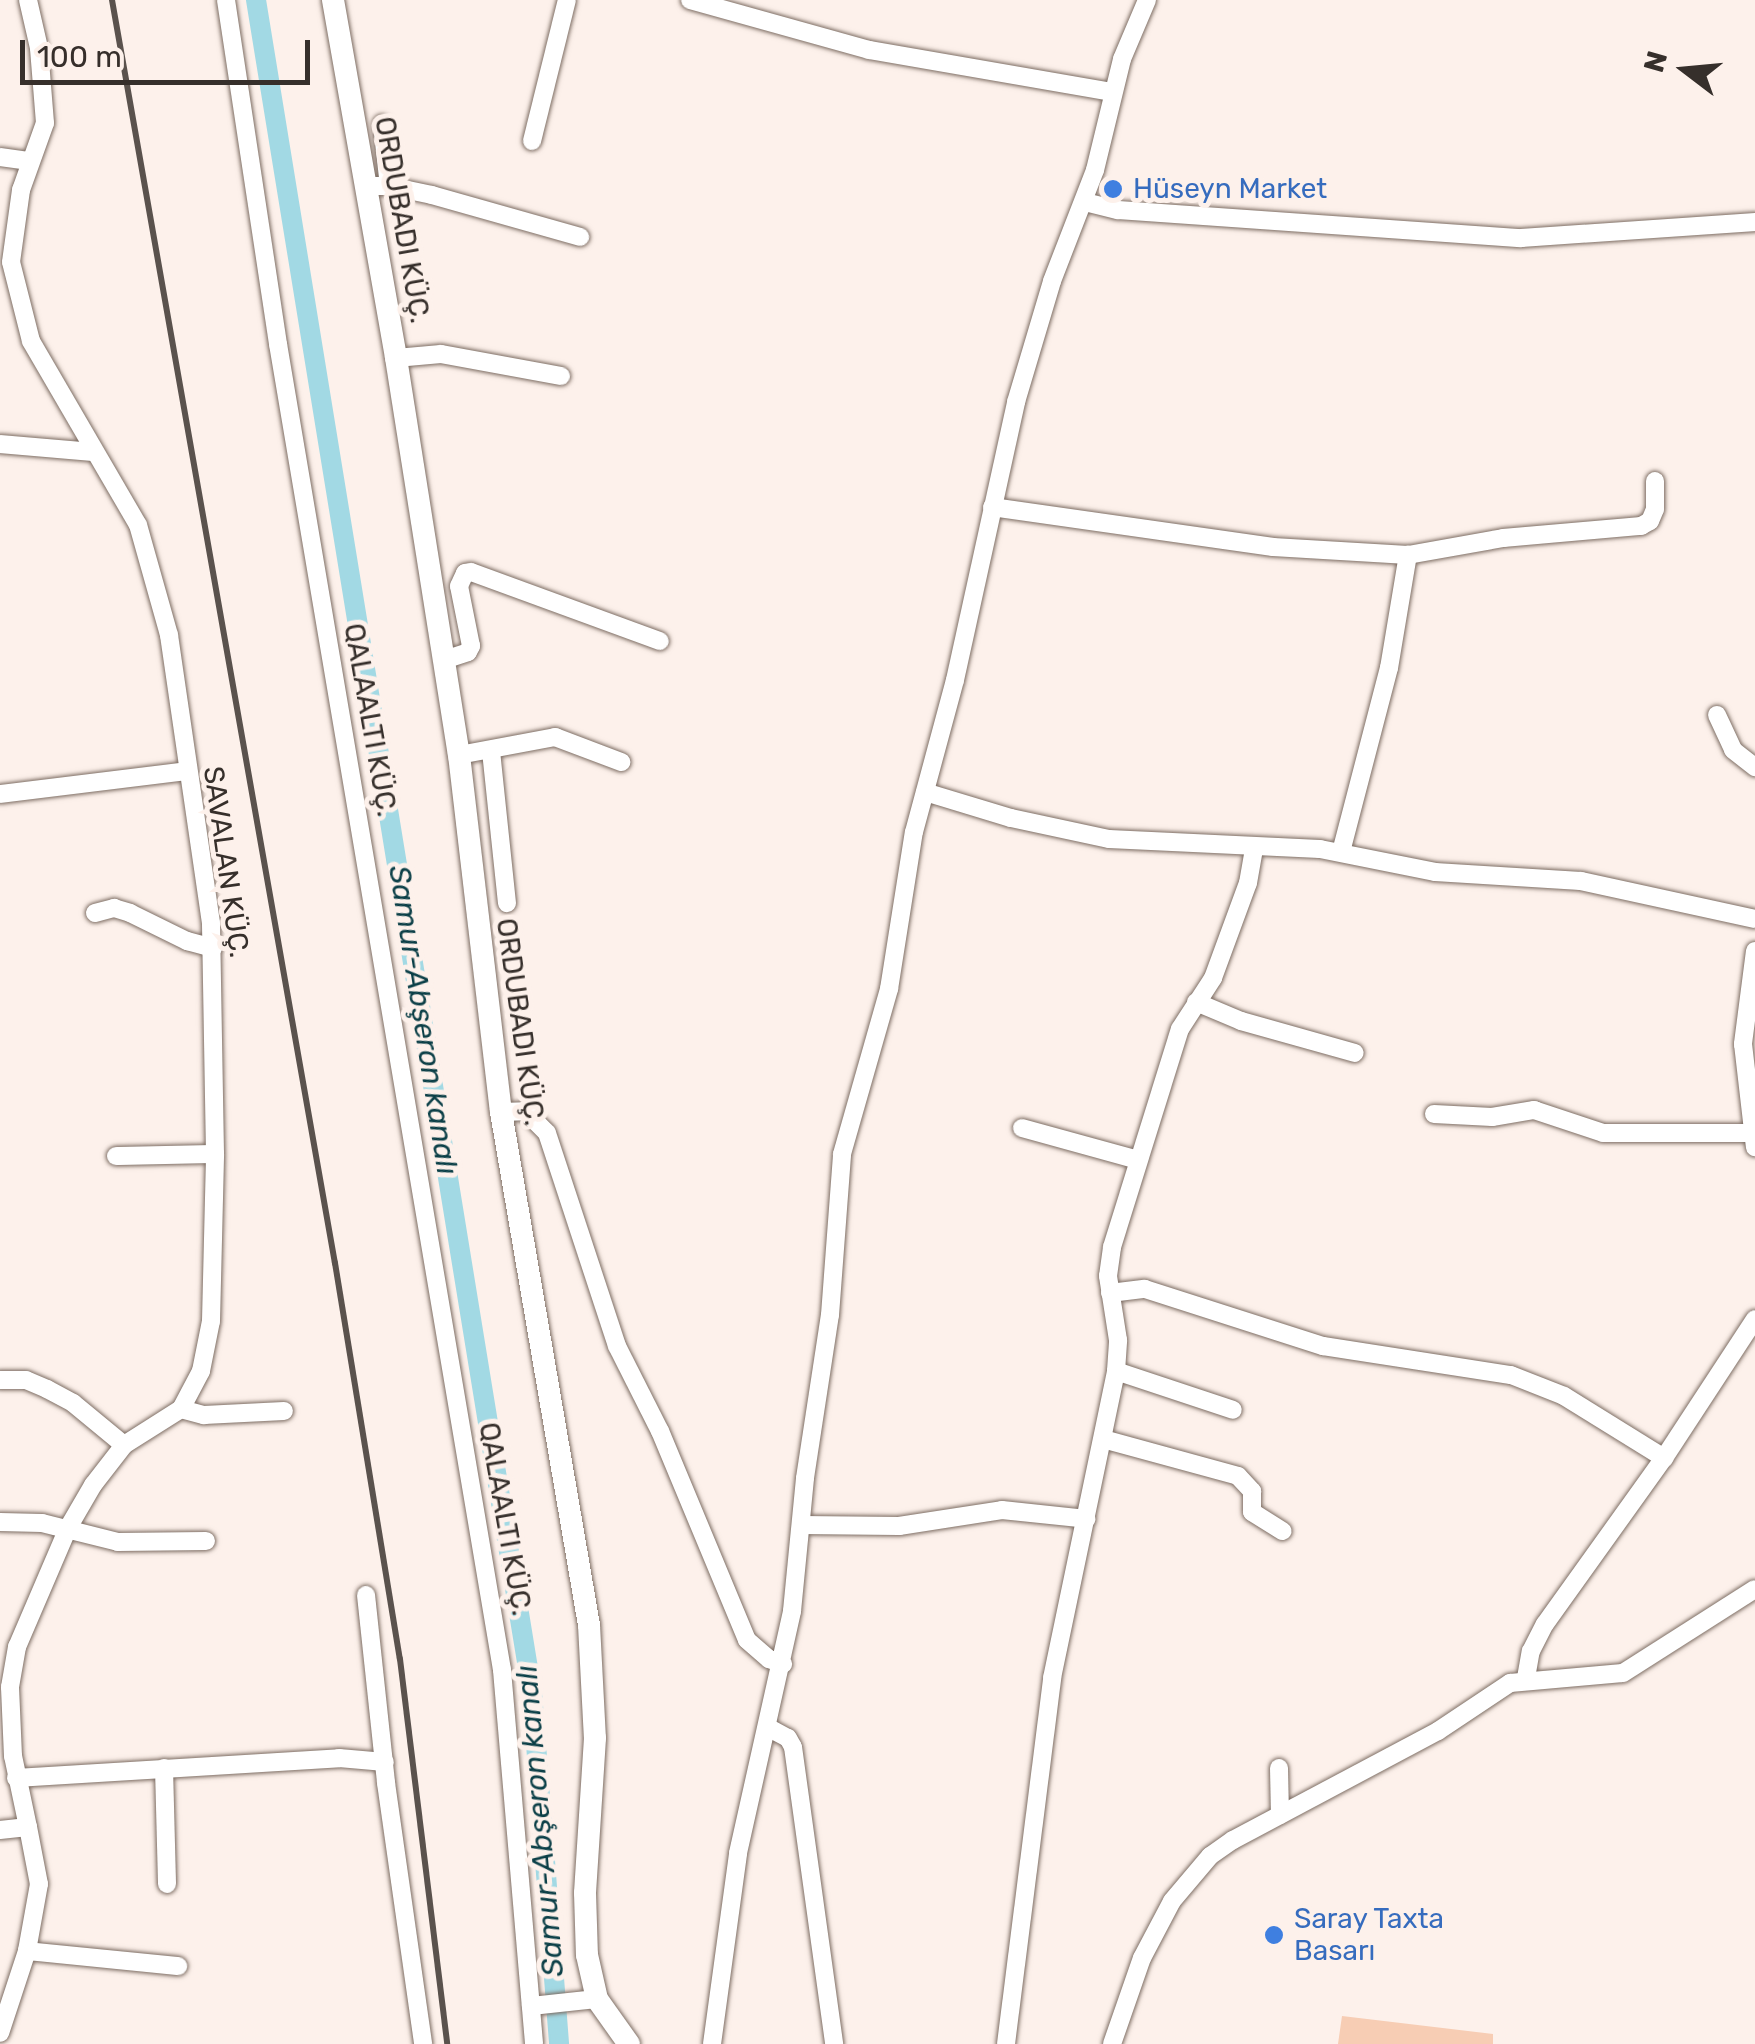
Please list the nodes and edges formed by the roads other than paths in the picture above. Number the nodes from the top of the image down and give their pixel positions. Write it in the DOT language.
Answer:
graph roads {
  1 [pos="28,0"];
  2 [pos="226,0"];
  3 [pos="332,0"];
  4 [pos="567,0"];
  5 [pos="690,0"];
  6 [pos="1147,0"];
  7 [pos="1112,92"];
  8 [pos="382,124"];
  9 [pos="532,141"];
  10 [pos="0,157"];
  11 [pos="30,161"];
  12 [pos="377,186"];
  13 [pos="1084,202"];
  14 [pos="1755,222"];
  15 [pos="580,237"];
  16 [pos="6,239"];
  17 [pos="396,358"];
  18 [pos="561,376"];
  19 [pos="0,444"];
  20 [pos="93,452"];
  21 [pos="1655,481"];
  22 [pos="992,507"];
  23 [pos="1408,555"];
  24 [pos="660,641"];
  25 [pos="444,660"];
  26 [pos="1716,715"];
  27 [pos="490,751"];
  28 [pos="458,755"];
  29 [pos="621,762"];
  30 [pos="1755,767"];
  31 [pos="186,772"];
  32 [pos="925,792"];
  33 [pos="0,794"];
  34 [pos="1254,849"];
  35 [pos="1341,852"];
  36 [pos="507,903"];
  37 [pos="94,913"];
  38 [pos="1755,919"];
  39 [pos="213,948"];
  40 [pos="1755,951"];
  41 [pos="1196,1002"];
  42 [pos="1355,1053"];
  43 [pos="501,1112"];
  44 [pos="1434,1114"];
  45 [pos="1022,1128"];
  46 [pos="1753,1140"];
  47 [pos="215,1154"];
  48 [pos="116,1156"];
  49 [pos="1138,1160"];
  50 [pos="1110,1293"];
  51 [pos="1755,1320"];
  52 [pos="1116,1371"];
  53 [pos="0,1380"];
  54 [pos="181,1408"];
  55 [pos="1233,1410"];
  56 [pos="284,1411"];
  57 [pos="1103,1439"];
  58 [pos="124,1445"];
  59 [pos="1664,1458"];
  60 [pos="1087,1519"];
  61 [pos="0,1522"];
  62 [pos="801,1525"];
  63 [pos="68,1528"];
  64 [pos="1282,1531"];
  65 [pos="206,1541"];
  66 [pos="1755,1590"];
  67 [pos="366,1595"];
  68 [pos="783,1664"];
  69 [pos="1526,1678"];
  70 [pos="769,1728"];
  71 [pos="385,1762"];
  72 [pos="164,1768"];
  73 [pos="1279,1768"];
  74 [pos="16,1778"];
  75 [pos="1280,1815"];
  76 [pos="28,1828"];
  77 [pos="0,1830"];
  78 [pos="167,1884"];
  79 [pos="27,1952"];
  80 [pos="178,1966"];
  81 [pos="597,1999"];
  82 [pos="531,2006"];
  83 [pos="0,2033"];
  84 [pos="423,2044"];
  85 [pos="534,2044"];
  86 [pos="629,2044"];
  87 [pos="712,2044"];
  88 [pos="834,2044"];
  89 [pos="1006,2044"];
  90 [pos="1112,2044"];
  1 -- 11 [label="street, SAVALAN KÜÇ."];
  2 -- 82 [label="street"];
  3 -- 12 [label="street, ORDUBADI KÜÇ."];
  4 -- 9 [label="street"];
  5 -- 7 [label="street"];
  6 -- 7 [label="street"];
  7 -- 13 [label="street"];
  8 -- 12 [label="street"];
  10 -- 11 [label="street"];
  11 -- 16 [label="street, SAVALAN KÜÇ."];
  12 -- 15 [label="street"];
  12 -- 17 [label="street, ORDUBADI KÜÇ."];
  13 -- 14 [label="street"];
  13 -- 22 [label="street"];
  16 -- 20 [label="street, SAVALAN KÜÇ."];
  17 -- 18 [label="street"];
  17 -- 25 [label="street, ORDUBADI KÜÇ."];
  19 -- 20 [label="street"];
  20 -- 31 [label="street, SAVALAN KÜÇ."];
  21 -- 23 [label="street"];
  22 -- 23 [label="street"];
  22 -- 32 [label="street"];
  23 -- 35 [label="street"];
  24 -- 25 [label="street"];
  25 -- 28 [label="street, ORDUBADI KÜÇ."];
  26 -- 30 [label="street"];
  27 -- 28 [label="street"];
  27 -- 29 [label="street"];
  27 -- 36 [label="street"];
  28 -- 43 [label="street, ORDUBADI KÜÇ."];
  31 -- 33 [label="street"];
  31 -- 39 [label="street, SAVALAN KÜÇ."];
  32 -- 34 [label="street"];
  32 -- 62 [label="street"];
  34 -- 35 [label="street"];
  34 -- 41 [label="street"];
  35 -- 38 [label="street"];
  37 -- 39 [label="street"];
  39 -- 47 [label="street, SAVALAN KÜÇ."];
  40 -- 46 [label="street"];
  41 -- 42 [label="street"];
  41 -- 49 [label="street"];
  43 -- 68 [label="street"];
  43 -- 81 [label="street, ORDUBADI KÜÇ."];
  44 -- 46 [label="street"];
  45 -- 49 [label="street"];
  47 -- 48 [label="street"];
  47 -- 54 [label="street, SAVALAN KÜÇ."];
  49 -- 50 [label="street"];
  50 -- 52 [label="street"];
  50 -- 59 [label="street"];
  51 -- 59 [label="street"];
  52 -- 55 [label="street"];
  52 -- 57 [label="street"];
  53 -- 58 [label="street"];
  54 -- 56 [label="street"];
  54 -- 58 [label="street"];
  57 -- 60 [label="street"];
  57 -- 64 [label="street"];
  58 -- 63 [label="street"];
  59 -- 69 [label="street"];
  60 -- 62 [label="street"];
  60 -- 89 [label="street"];
  61 -- 63 [label="street"];
  62 -- 68 [label="street"];
  63 -- 65 [label="street"];
  63 -- 74 [label="street"];
  66 -- 69 [label="street"];
  67 -- 71 [label="street"];
  68 -- 70 [label="street"];
  69 -- 75 [label="street"];
  70 -- 87 [label="street"];
  70 -- 88 [label="street"];
  71 -- 72 [label="street"];
  71 -- 84 [label="street"];
  72 -- 74 [label="street"];
  72 -- 78 [label="street"];
  73 -- 75 [label="street"];
  74 -- 76 [label="street"];
  75 -- 90 [label="street"];
  76 -- 77 [label="street"];
  76 -- 79 [label="street"];
  79 -- 80 [label="street"];
  79 -- 83 [label="street"];
  81 -- 82 [label="street"];
  81 -- 86 [label="street, ORDUBADI KÜÇ."];
  82 -- 85 [label="street"];
}
